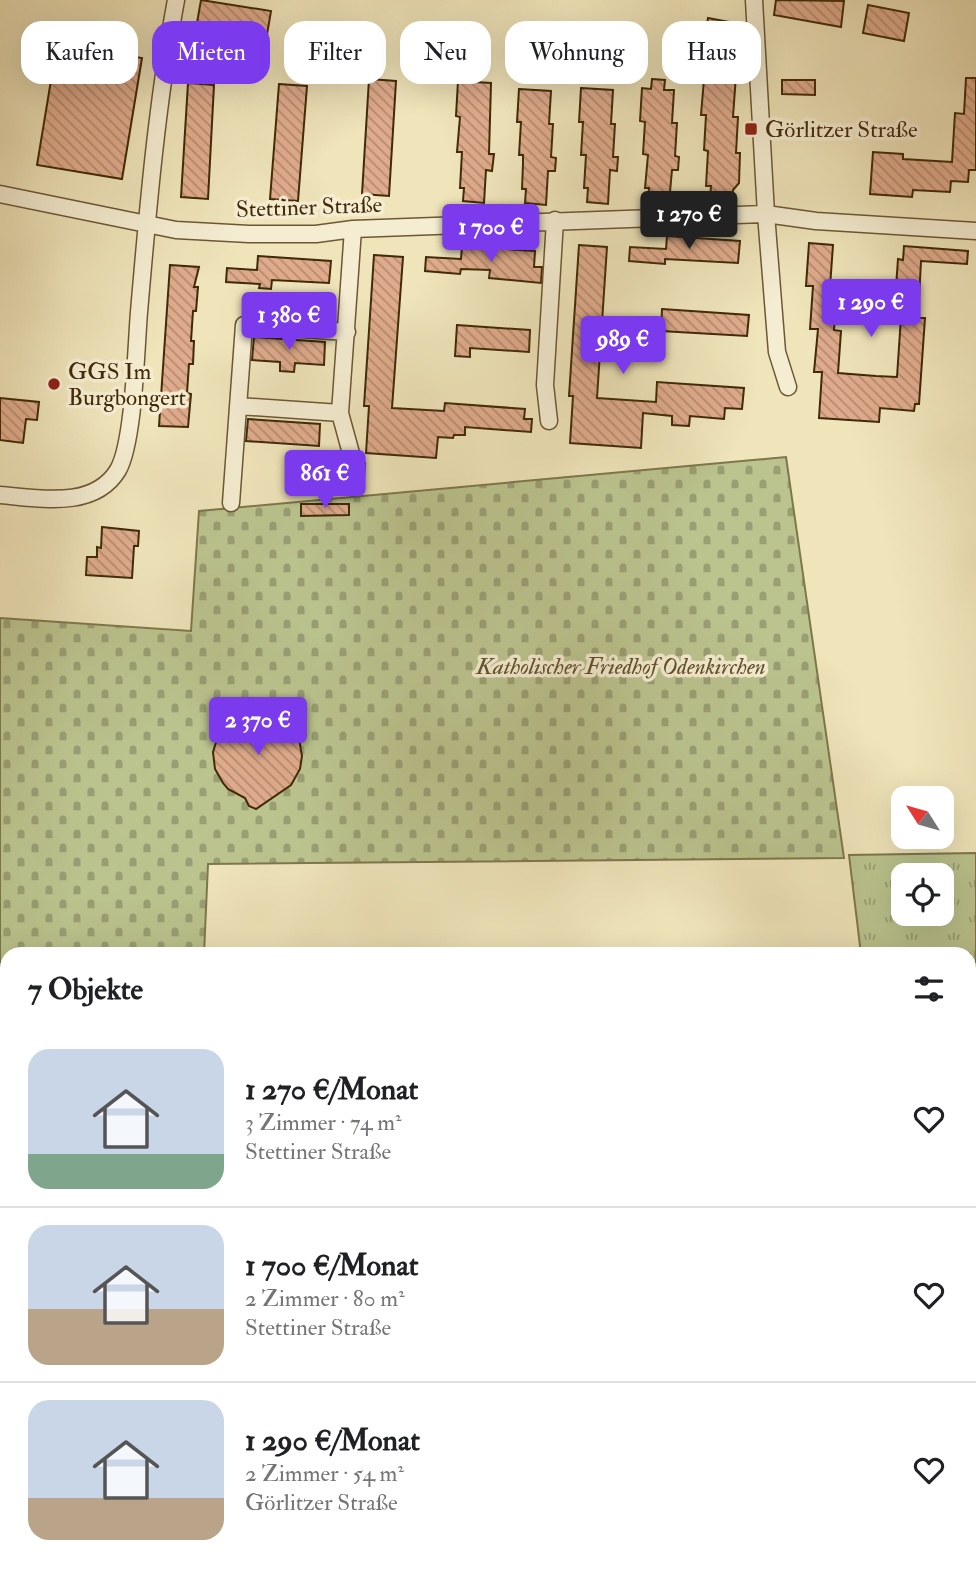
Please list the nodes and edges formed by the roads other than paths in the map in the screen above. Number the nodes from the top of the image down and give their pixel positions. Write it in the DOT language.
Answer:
graph roads {
  1 [pos="176,0"];
  2 [pos="754,0"];
  3 [pos="0,194"];
  4 [pos="766,214"];
  5 [pos="555,220"];
  6 [pos="146,224"];
  7 [pos="354,229"];
  8 [pos="976,231"];
  9 [pos="347,332"];
  10 [pos="788,387"];
  11 [pos="238,406"];
  12 [pos="340,413"];
  13 [pos="549,421"];
  14 [pos="352,457"];
  15 [pos="0,495"];
  16 [pos="231,503"];
  1 -- 6 [label="street"];
  2 -- 4 [label="street"];
  3 -- 6 [label="street, Stettiner Straße"];
  4 -- 5 [label="street, Stettiner Straße"];
  4 -- 8 [label="street, Stettiner Straße"];
  4 -- 10 [label="street"];
  5 -- 7 [label="street, Stettiner Straße"];
  5 -- 13 [label="street"];
  6 -- 7 [label="street, Stettiner Straße"];
  6 -- 15 [label="street"];
  7 -- 9 [label="street"];
  9 -- 11 [label="street"];
  9 -- 12 [label="street"];
  11 -- 12 [label="street"];
  11 -- 16 [label="street"];
  12 -- 14 [label="street"];
}
